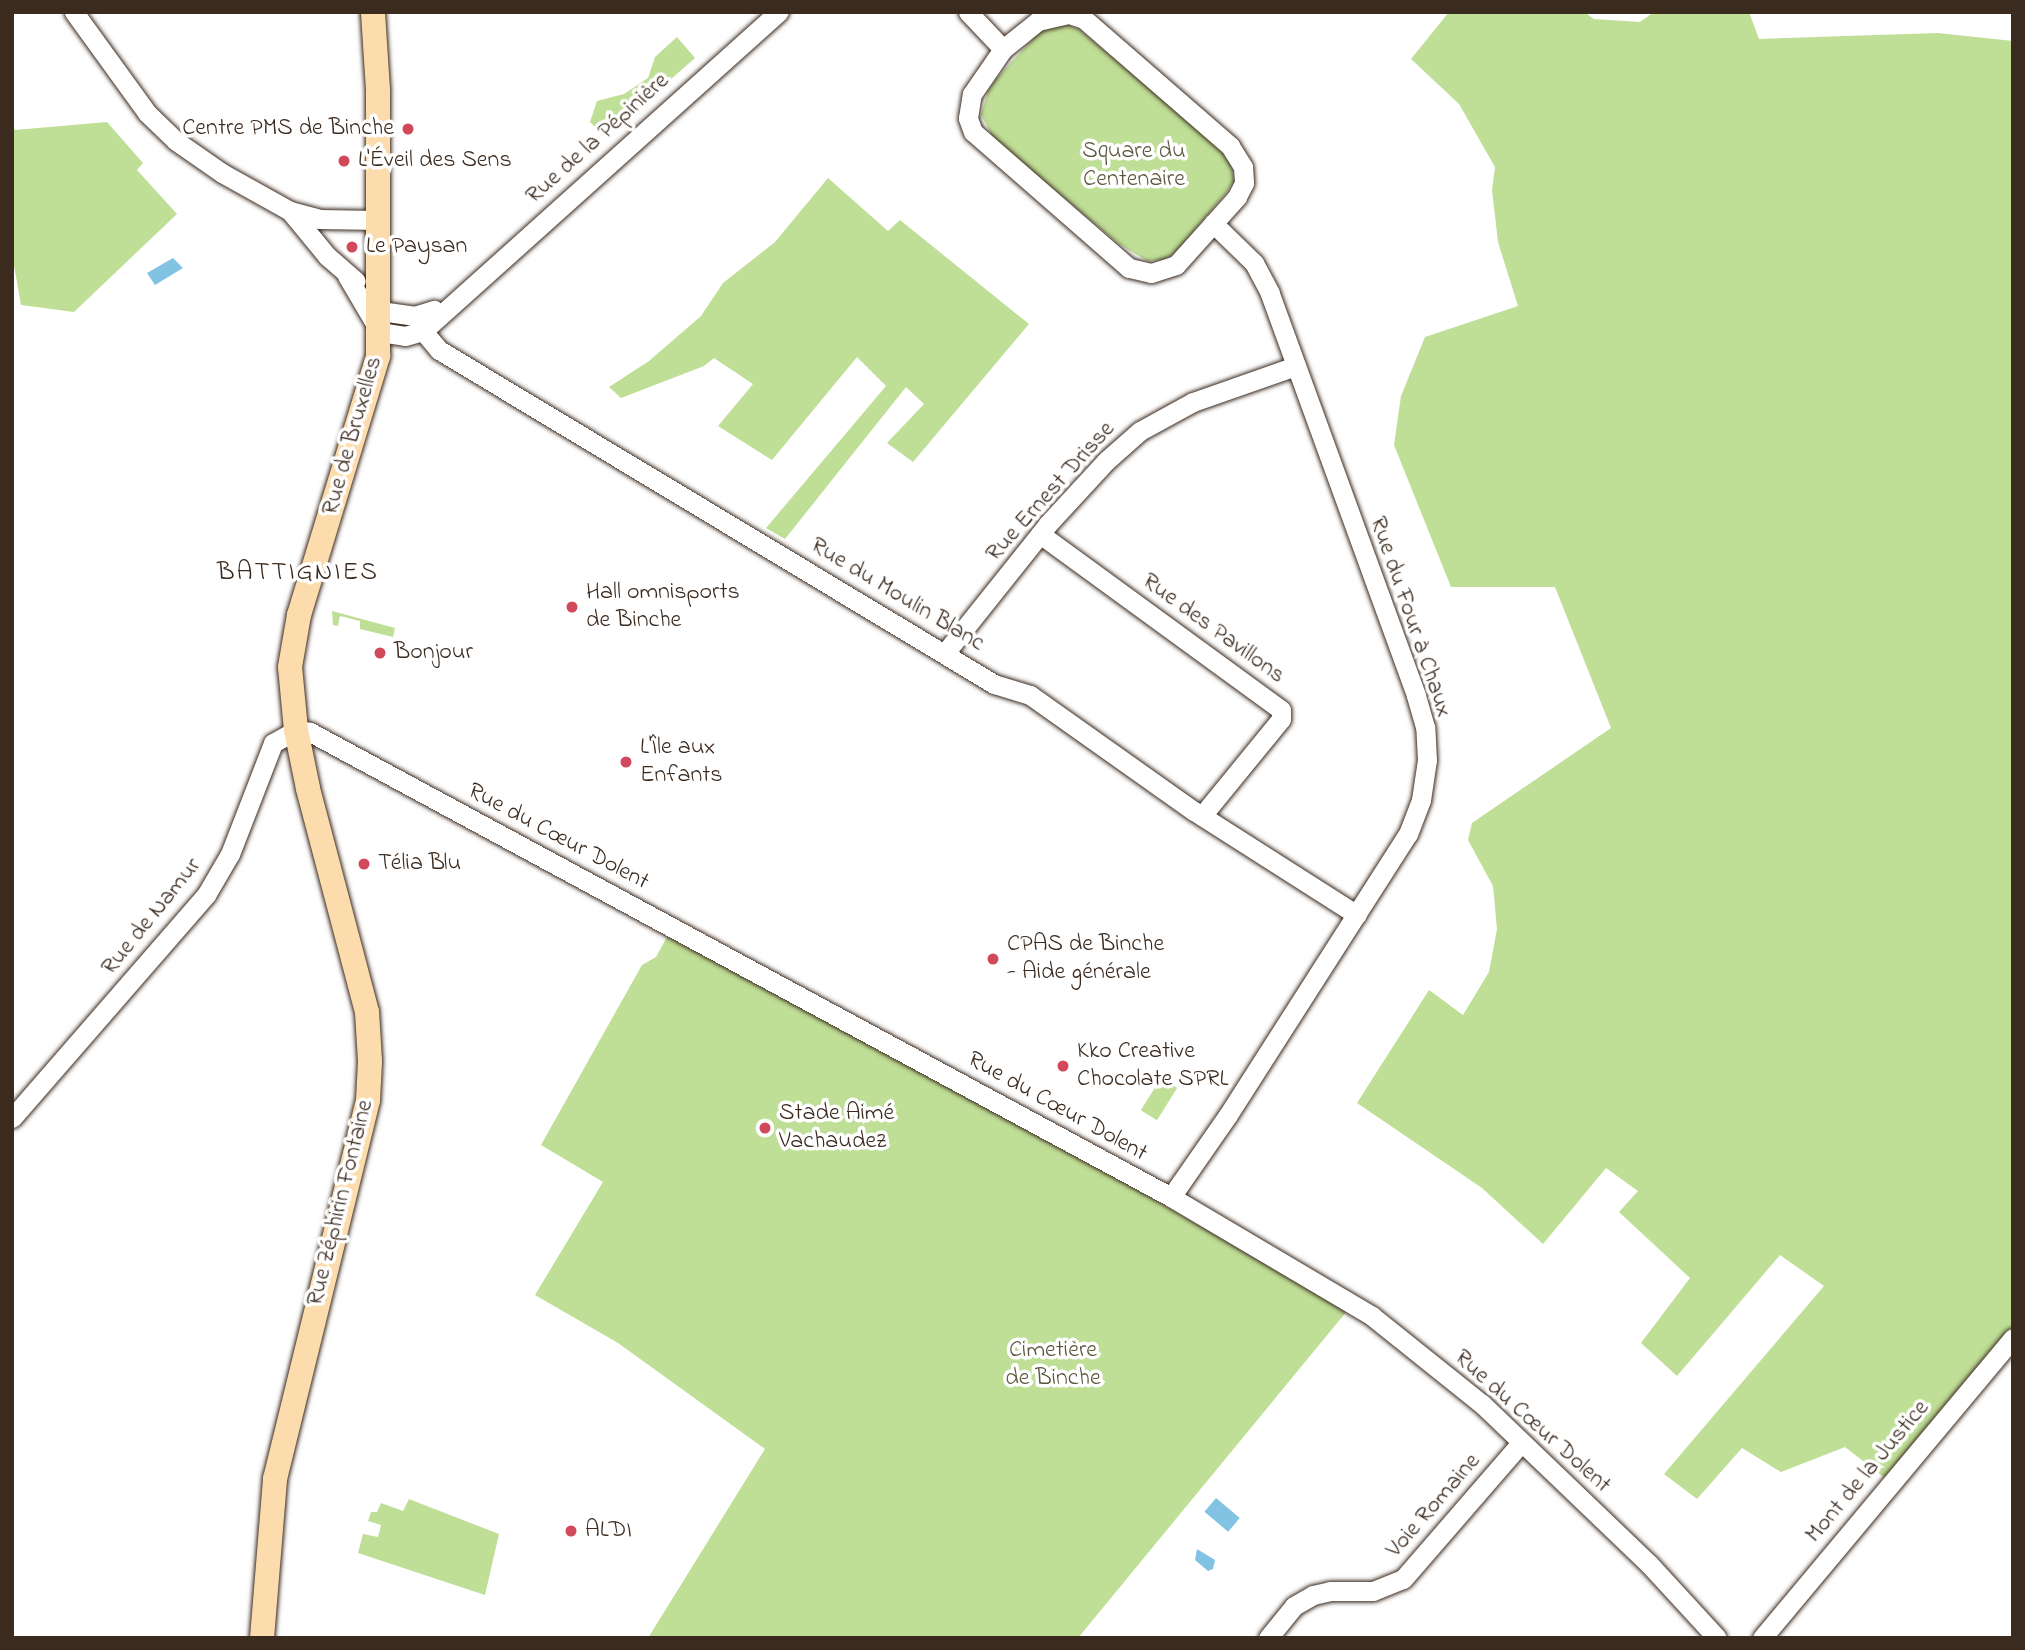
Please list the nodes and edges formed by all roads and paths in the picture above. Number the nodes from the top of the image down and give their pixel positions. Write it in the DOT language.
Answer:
graph roads {
  1 [pos="74,12"];
  2 [pos="373,12"];
  3 [pos="779,12"];
  4 [pos="968,12"];
  5 [pos="1003,50"];
  6 [pos="290,211"];
  7 [pos="379,220"];
  8 [pos="1213,223"];
  9 [pos="347,276"];
  10 [pos="380,312"];
  11 [pos="423,322"];
  12 [pos="1296,366"];
  13 [pos="1040,534"];
  14 [pos="945,653"];
  15 [pos="296,730"];
  16 [pos="1202,816"];
  17 [pos="1357,915"];
  18 [pos="12,1118"];
  19 [pos="1171,1197"];
  20 [pos="2013,1338"];
  21 [pos="1521,1443"];
  22 [pos="262,1638"];
  23 [pos="1268,1638"];
  24 [pos="1717,1638"];
  25 [pos="1762,1638"];
  1 -- 6 [label="street"];
  2 -- 7 [label="main road, Rue de Bruxelles"];
  3 -- 11 [label="street, Rue de la Pépinière"];
  4 -- 5 [label="street"];
  5 -- 8 [label="street"];
  5 -- 8 [label="street"];
  6 -- 7 [label="street"];
  6 -- 9 [label="street"];
  7 -- 10 [label="main road, Rue de Bruxelles"];
  8 -- 12 [label="street, Rue du Four à Chaux"];
  9 -- 10 [label="street"];
  9 -- 10 [label="street"];
  10 -- 11 [label="street"];
  10 -- 15 [label="main road, Rue de Bruxelles"];
  11 -- 14 [label="street, Rue du Moulin Blanc"];
  12 -- 13 [label="street, Rue Ernest Drisse"];
  12 -- 17 [label="street, Rue du Four à Chaux"];
  13 -- 14 [label="street, Rue Ernest Drisse"];
  13 -- 16 [label="street, Rue des Pavillons"];
  14 -- 16 [label="street, Rue du Moulin Blanc"];
  15 -- 18 [label="street, Rue de Namur"];
  15 -- 19 [label="street, Rue du Cœur Dolent"];
  15 -- 22 [label="main road, Rue Zéphirin Fontaine"];
  16 -- 17 [label="street, Rue du Moulin Blanc"];
  17 -- 19 [label="street, Rue du Four à Chaux"];
  19 -- 21 [label="street, Rue du Cœur Dolent"];
  20 -- 25 [label="street, Mont de la Justice"];
  21 -- 23 [label="street, Voie Romaine"];
  21 -- 24 [label="street, Rue du Cœur Dolent"];
}
